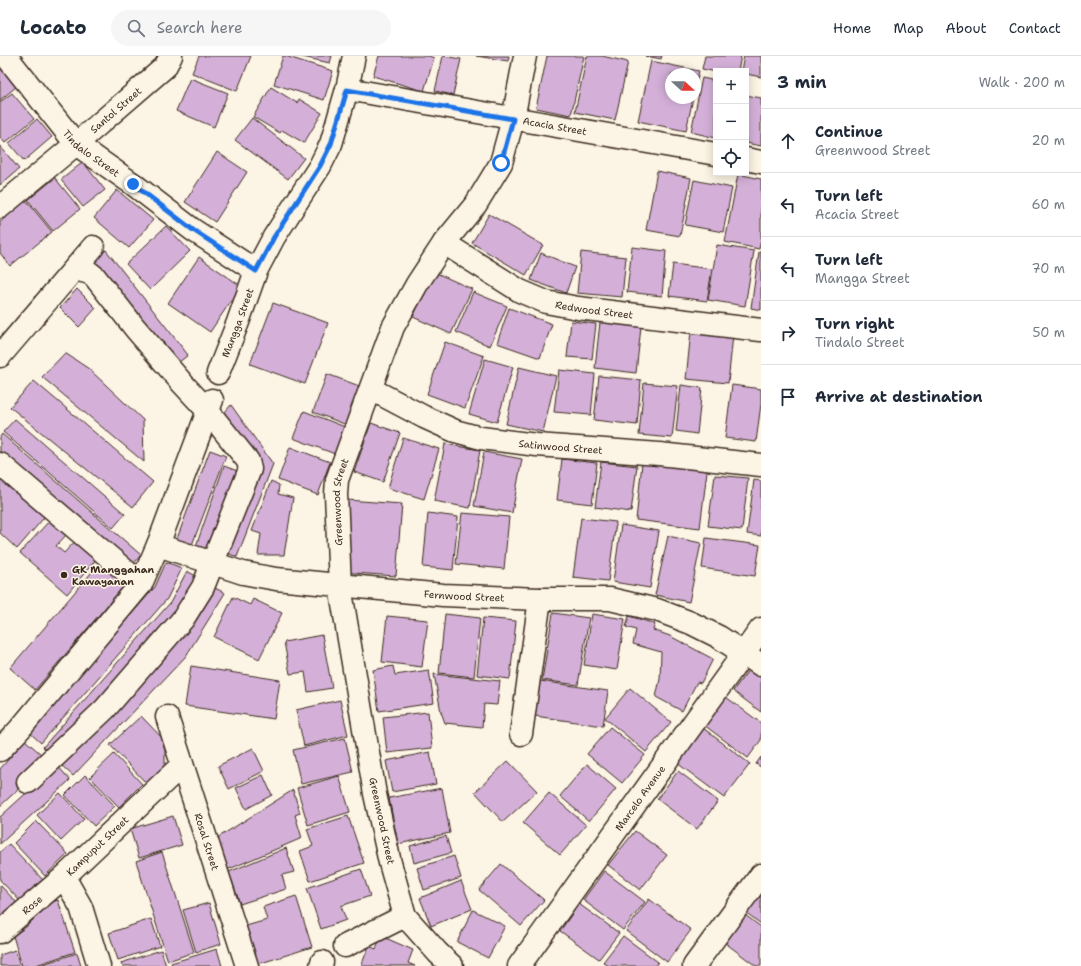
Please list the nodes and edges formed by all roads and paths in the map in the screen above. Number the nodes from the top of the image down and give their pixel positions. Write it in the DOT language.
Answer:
graph roads {
  1 [pos="6,56"];
  2 [pos="171,56"];
  3 [pos="354,56"];
  4 [pos="525,56"];
  5 [pos="347,90"];
  6 [pos="513,119"];
  7 [pos="76,144"];
  8 [pos="713,153"];
  9 [pos="749,160"];
  10 [pos="761,162"];
  11 [pos="0,207"];
  12 [pos="444,243"];
  13 [pos="93,247"];
  14 [pos="74,269"];
  15 [pos="256,271"];
  16 [pos="761,330"];
  17 [pos="0,356"];
  18 [pos="218,373"];
  19 [pos="371,389"];
  20 [pos="211,403"];
  21 [pos="0,464"];
  22 [pos="761,465"];
  23 [pos="158,545"];
  24 [pos="213,563"];
  25 [pos="141,584"];
  26 [pos="340,586"];
  27 [pos="540,599"];
  28 [pos="761,629"];
  29 [pos="752,659"];
  30 [pos="167,717"];
  31 [pos="521,734"];
  32 [pos="0,750"];
  33 [pos="182,765"];
  34 [pos="28,782"];
  35 [pos="761,874"];
  36 [pos="64,877"];
  37 [pos="405,916"];
  38 [pos="0,932"];
  39 [pos="345,946"];
  40 [pos="100,966"];
  41 [pos="247,966"];
  42 [pos="452,966"];
  43 [pos="519,966"];
  44 [pos="694,966"];
  1 -- 7 [label="street, Tindalo Street"];
  2 -- 7 [label="street, Santol Street"];
  3 -- 5 [label="street, Mangga Street"];
  4 -- 6 [label="street, Greenwood Street"];
  5 -- 6 [label="street, Acacia Street"];
  5 -- 15 [label="street, Mangga Street"];
  6 -- 8 [label="street, Acacia Street"];
  6 -- 12 [label="street, Greenwood Street"];
  7 -- 11 [label="street, Santol Street"];
  7 -- 15 [label="street, Tindalo Street"];
  9 -- 10 [label="street"];
  12 -- 16 [label="street, Redwood Street"];
  12 -- 19 [label="street, Greenwood Street"];
  13 -- 14 [label="street"];
  14 -- 17 [label="street"];
  14 -- 20 [label="street"];
  15 -- 18 [label="street, Mangga Street"];
  19 -- 22 [label="street, Satinwood Street"];
  19 -- 26 [label="street, Greenwood Street"];
  20 -- 23 [label="street"];
  20 -- 24 [label="street"];
  21 -- 25 [label="street"];
  23 -- 24 [label="street, Fernwood Street"];
  23 -- 25 [label="street"];
  24 -- 26 [label="street, Fernwood Street"];
  24 -- 34 [label="street"];
  25 -- 32 [label="street"];
  26 -- 27 [label="street, Fernwood Street"];
  26 -- 37 [label="street, Greenwood Street"];
  27 -- 29 [label="street, Fernwood Street"];
  27 -- 31 [label="street"];
  28 -- 29 [label="street, Marcelo Avenue"];
  29 -- 43 [label="street, Marcelo Avenue"];
  30 -- 33 [label="street, Rosal Street"];
  33 -- 36 [label="street, Kampuput Street"];
  33 -- 41 [label="street, Rosal Street"];
  35 -- 44 [label="street"];
  36 -- 38 [label="street, Rose"];
  36 -- 40 [label="street, Kampuput Street"];
  37 -- 39 [label="street"];
  37 -- 42 [label="street, Greenwood Street"];
}
